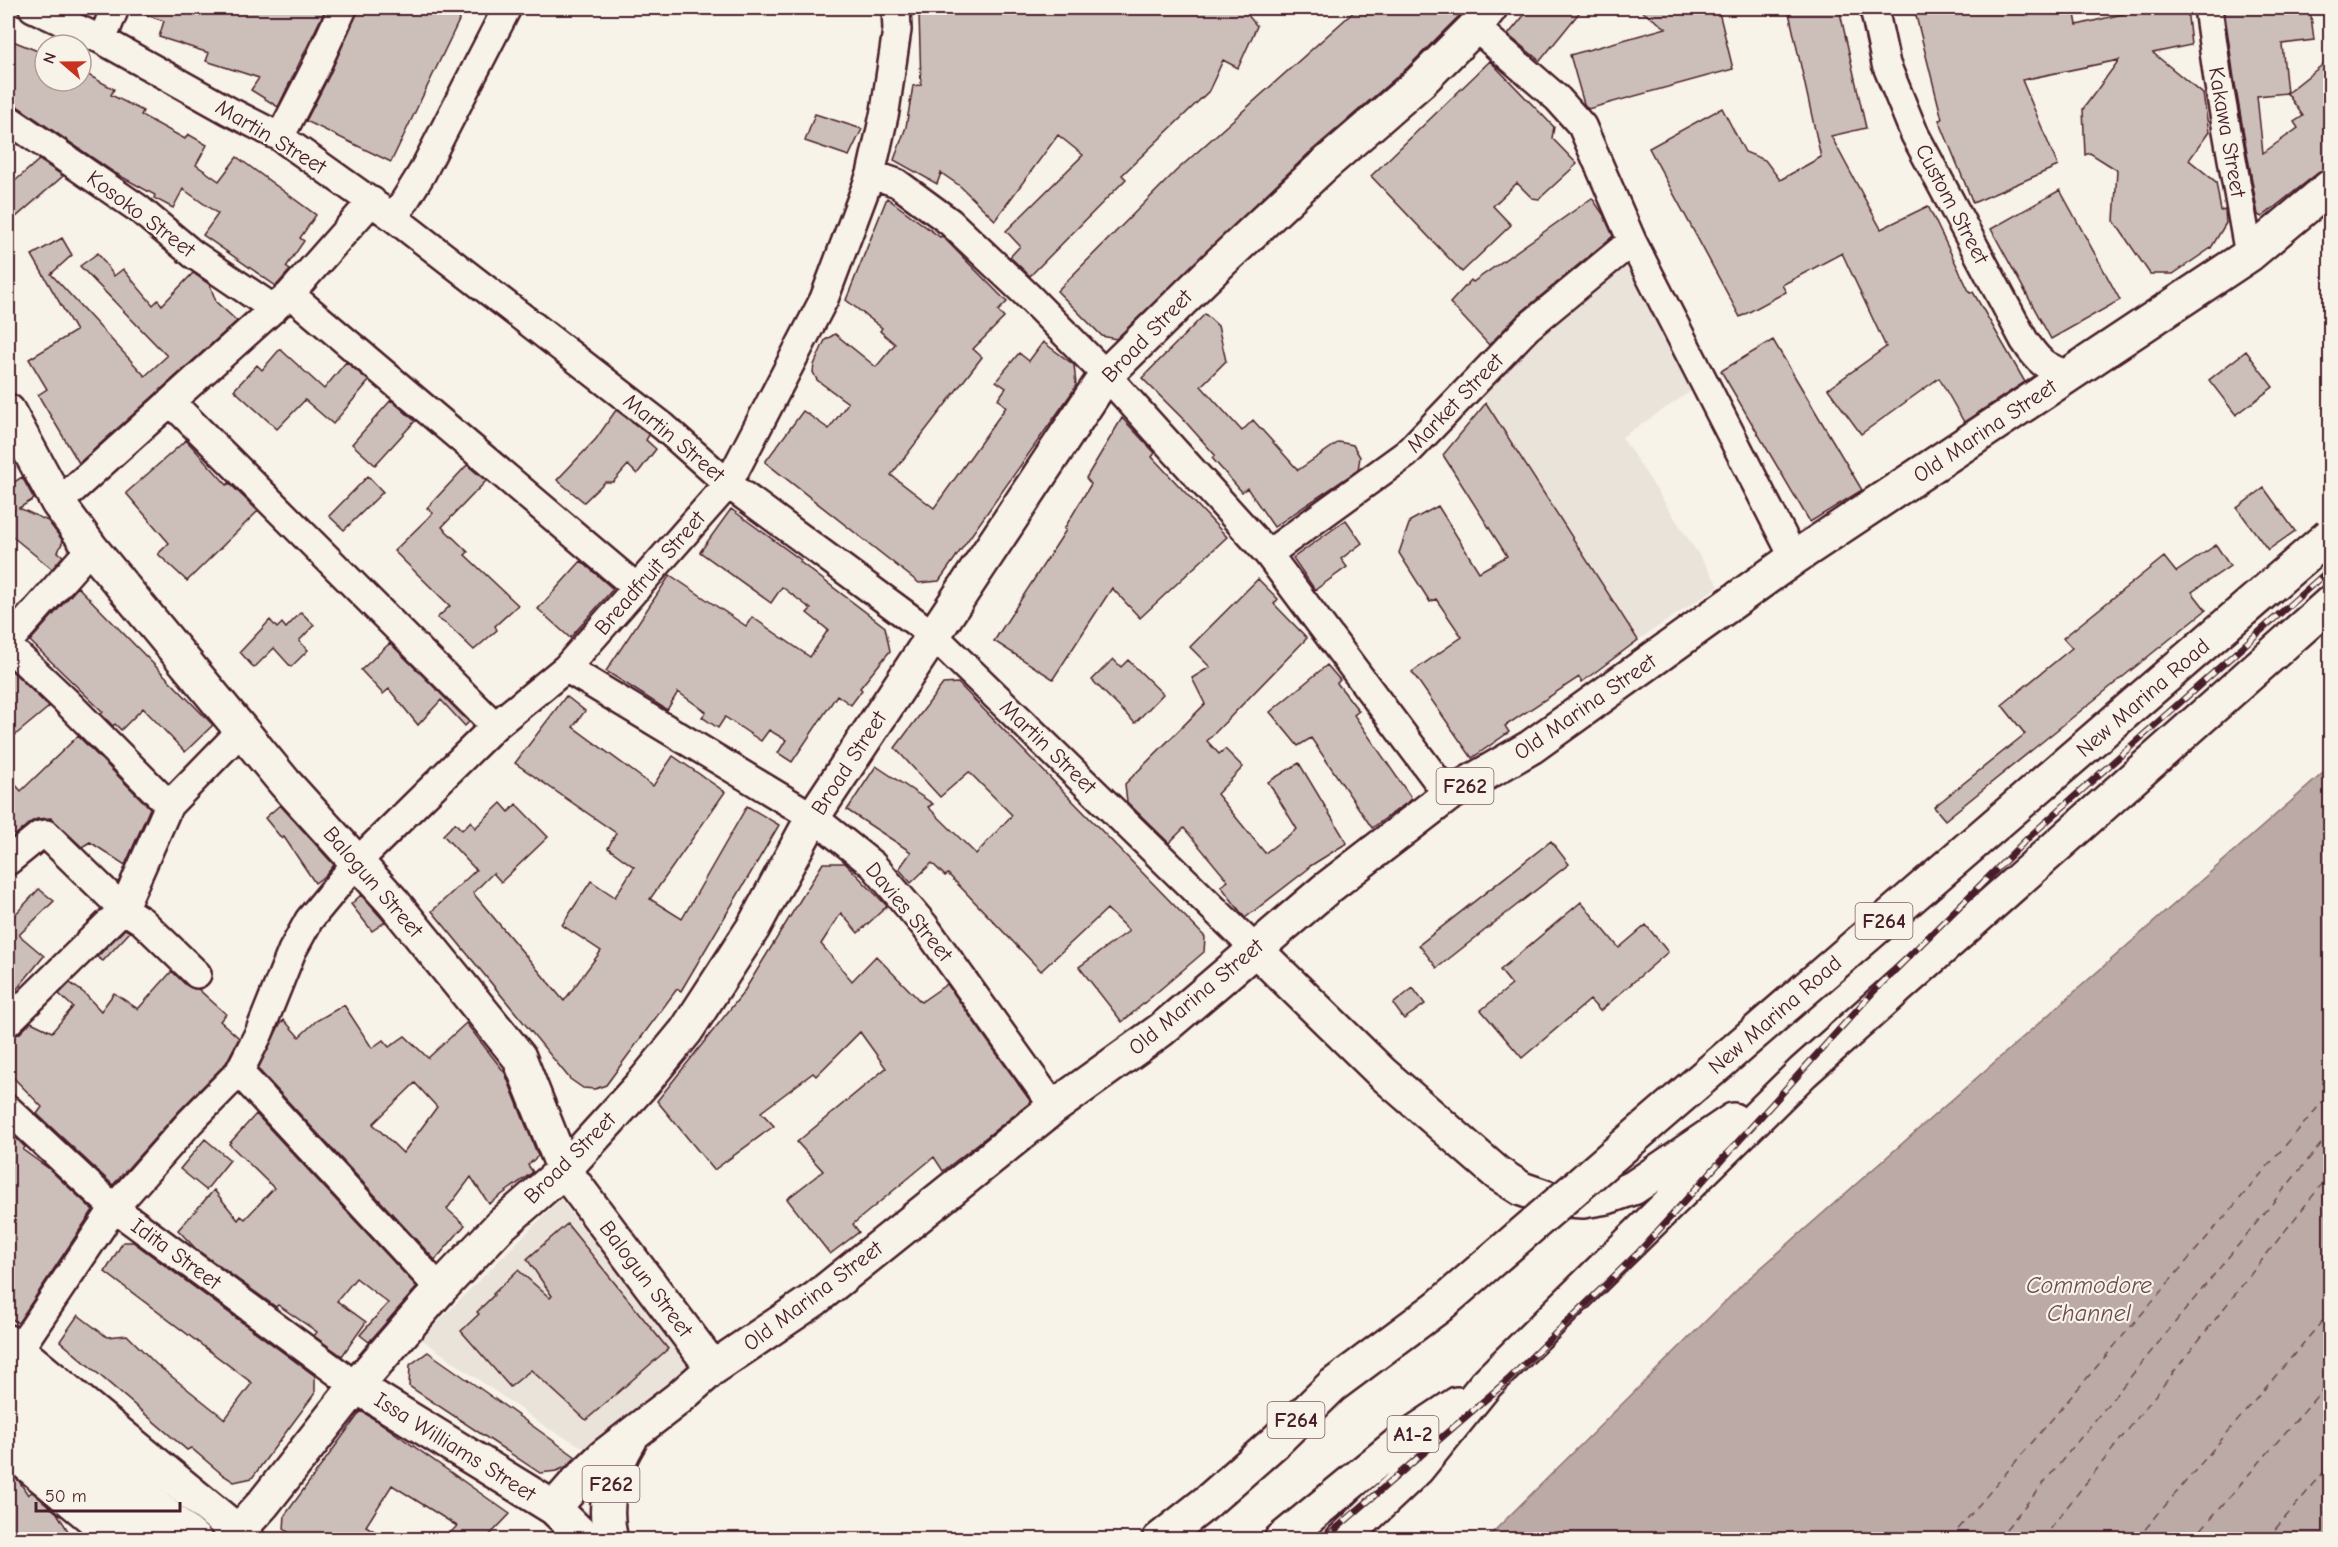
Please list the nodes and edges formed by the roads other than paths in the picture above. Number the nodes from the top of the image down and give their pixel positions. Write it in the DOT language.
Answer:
graph roads {
  1 [pos="33,8"];
  2 [pos="116,8"];
  3 [pos="343,8"];
  4 [pos="507,8"];
  5 [pos="896,8"];
  6 [pos="1874,8"];
  7 [pos="2208,8"];
  8 [pos="1483,17"];
  9 [pos="102,40"];
  10 [pos="8,119"];
  11 [pos="280,136"];
  12 [pos="871,174"];
  13 [pos="2331,187"];
  14 [pos="372,201"];
  15 [pos="394,218"];
  16 [pos="1632,241"];
  17 [pos="2249,255"];
  18 [pos="282,301"];
  19 [pos="1106,375"];
  20 [pos="2069,375"];
  21 [pos="172,403"];
  22 [pos="8,411"];
  23 [pos="728,484"];
  24 [pos="58,503"];
  25 [pos="2331,535"];
  26 [pos="91,548"];
  27 [pos="1268,554"];
  28 [pos="1794,558"];
  29 [pos="637,588"];
  30 [pos="2331,603"];
  31 [pos="933,635"];
  32 [pos="8,644"];
  33 [pos="566,668"];
  34 [pos="495,726"];
  35 [pos="242,730"];
  36 [pos="1448,795"];
  37 [pos="169,805"];
  38 [pos="813,818"];
  39 [pos="8,861"];
  40 [pos="356,863"];
  41 [pos="123,909"];
  42 [pos="1255,949"];
  43 [pos="197,974"];
  44 [pos="8,1022"];
  45 [pos="239,1072"];
  46 [pos="1803,1072"];
  47 [pos="1054,1107"];
  48 [pos="8,1108"];
  49 [pos="564,1170"];
  50 [pos="114,1208"];
  51 [pos="440,1289"];
  52 [pos="1438,1307"];
  53 [pos="11,1358"];
  54 [pos="713,1368"];
  55 [pos="1485,1384"];
  56 [pos="356,1386"];
  57 [pos="8,1419"];
  58 [pos="634,1433"];
  59 [pos="8,1449"];
  60 [pos="554,1508"];
  61 [pos="238,1537"];
  62 [pos="119,1539"];
  63 [pos="150,1539"];
  64 [pos="195,1539"];
  65 [pos="587,1539"];
  66 [pos="611,1539"];
  67 [pos="1159,1539"];
  68 [pos="1193,1539"];
  69 [pos="1281,1539"];
  70 [pos="1342,1539"];
  1 -- 9 [label="street, Martin Street"];
  2 -- 9 [label="street"];
  3 -- 11 [label="street"];
  4 -- 15 [label="street"];
  5 -- 12 [label="street, Breadfruit Street"];
  6 -- 20 [label="street, Custom Street"];
  7 -- 17 [label="street, Kakawa Street"];
  8 -- 16 [label="street"];
  8 -- 19 [label="main road, Broad Street"];
  9 -- 11 [label="street, Martin Street"];
  10 -- 18 [label="street, Kosoko Street"];
  11 -- 14 [label="street, Martin Street"];
  12 -- 19 [label="street"];
  12 -- 23 [label="street, Breadfruit Street"];
  13 -- 17 [label="main road, Old Marina Street / F262"];
  14 -- 15 [label="street, Martin Street"];
  14 -- 18 [label="street"];
  15 -- 23 [label="street, Martin Street"];
  16 -- 27 [label="street, Market Street"];
  16 -- 28 [label="street"];
  17 -- 20 [label="main road, Old Marina Street / F262"];
  18 -- 21 [label="street"];
  18 -- 29 [label="street, Kosoko Street"];
  19 -- 27 [label="street"];
  19 -- 31 [label="main road, Broad Street"];
  20 -- 28 [label="main road, Old Marina Street / F262"];
  21 -- 24 [label="street"];
  21 -- 34 [label="street"];
  22 -- 24 [label="main road, Balogun Street"];
  23 -- 29 [label="street, Breadfruit Street"];
  23 -- 31 [label="street, Martin Street"];
  24 -- 26 [label="main road, Balogun Street"];
  25 -- 52 [label="main road, New Marina Road / F264, bridge"];
  26 -- 32 [label="street"];
  26 -- 35 [label="main road, Balogun Street"];
  27 -- 36 [label="street"];
  28 -- 36 [label="main road, Old Marina Street / F262"];
  29 -- 33 [label="street, Breadfruit Street"];
  30 -- 46 [label="main road, F264"];
  31 -- 38 [label="main road, Broad Street"];
  31 -- 42 [label="street, Martin Street"];
  32 -- 37 [label="street"];
  33 -- 34 [label="street, Breadfruit Street"];
  33 -- 38 [label="street, Davies Street"];
  34 -- 40 [label="street, Breadfruit Street"];
  35 -- 37 [label="street"];
  35 -- 40 [label="main road, Balogun Street"];
  36 -- 42 [label="main road, Old Marina Street / F262"];
  37 -- 41 [label="street"];
  38 -- 47 [label="street, Davies Street"];
  38 -- 49 [label="main road, Broad Street"];
  39 -- 41 [label="street"];
  40 -- 45 [label="street, Breadfruit Street"];
  40 -- 49 [label="main road, Balogun Street"];
  41 -- 43 [label="street"];
  41 -- 44 [label="street"];
  42 -- 46 [label="main road"];
  42 -- 47 [label="main road, Old Marina Street / F262"];
  45 -- 50 [label="street, Breadfruit Street"];
  45 -- 51 [label="street"];
  46 -- 55 [label="main road, F264"];
  47 -- 54 [label="main road, Old Marina Street / F262"];
  48 -- 50 [label="street, Idita Street"];
  49 -- 51 [label="main road, Broad Street"];
  49 -- 54 [label="main road, Balogun Street"];
  50 -- 53 [label="street, Breadfruit Street"];
  50 -- 56 [label="street, Idita Street"];
  51 -- 56 [label="main road, Broad Street"];
  52 -- 67 [label="main road, F264"];
  52 -- 68 [label="main road"];
  53 -- 61 [label="main road"];
  53 -- 64 [label="main road"];
  54 -- 58 [label="main road, Old Marina Street / F262"];
  55 -- 69 [label="main road, A1-2"];
  55 -- 70 [label="main road, F264"];
  56 -- 60 [label="main road, Issa Williams Street"];
  56 -- 61 [label="main road, Broad Street"];
  57 -- 63 [label="main road"];
  58 -- 60 [label="main road, Old Marina Street / F262"];
  58 -- 66 [label="main road, Old Marina Street / F262"];
  59 -- 62 [label="main road"];
  60 -- 65 [label="main road, F262"];
}
